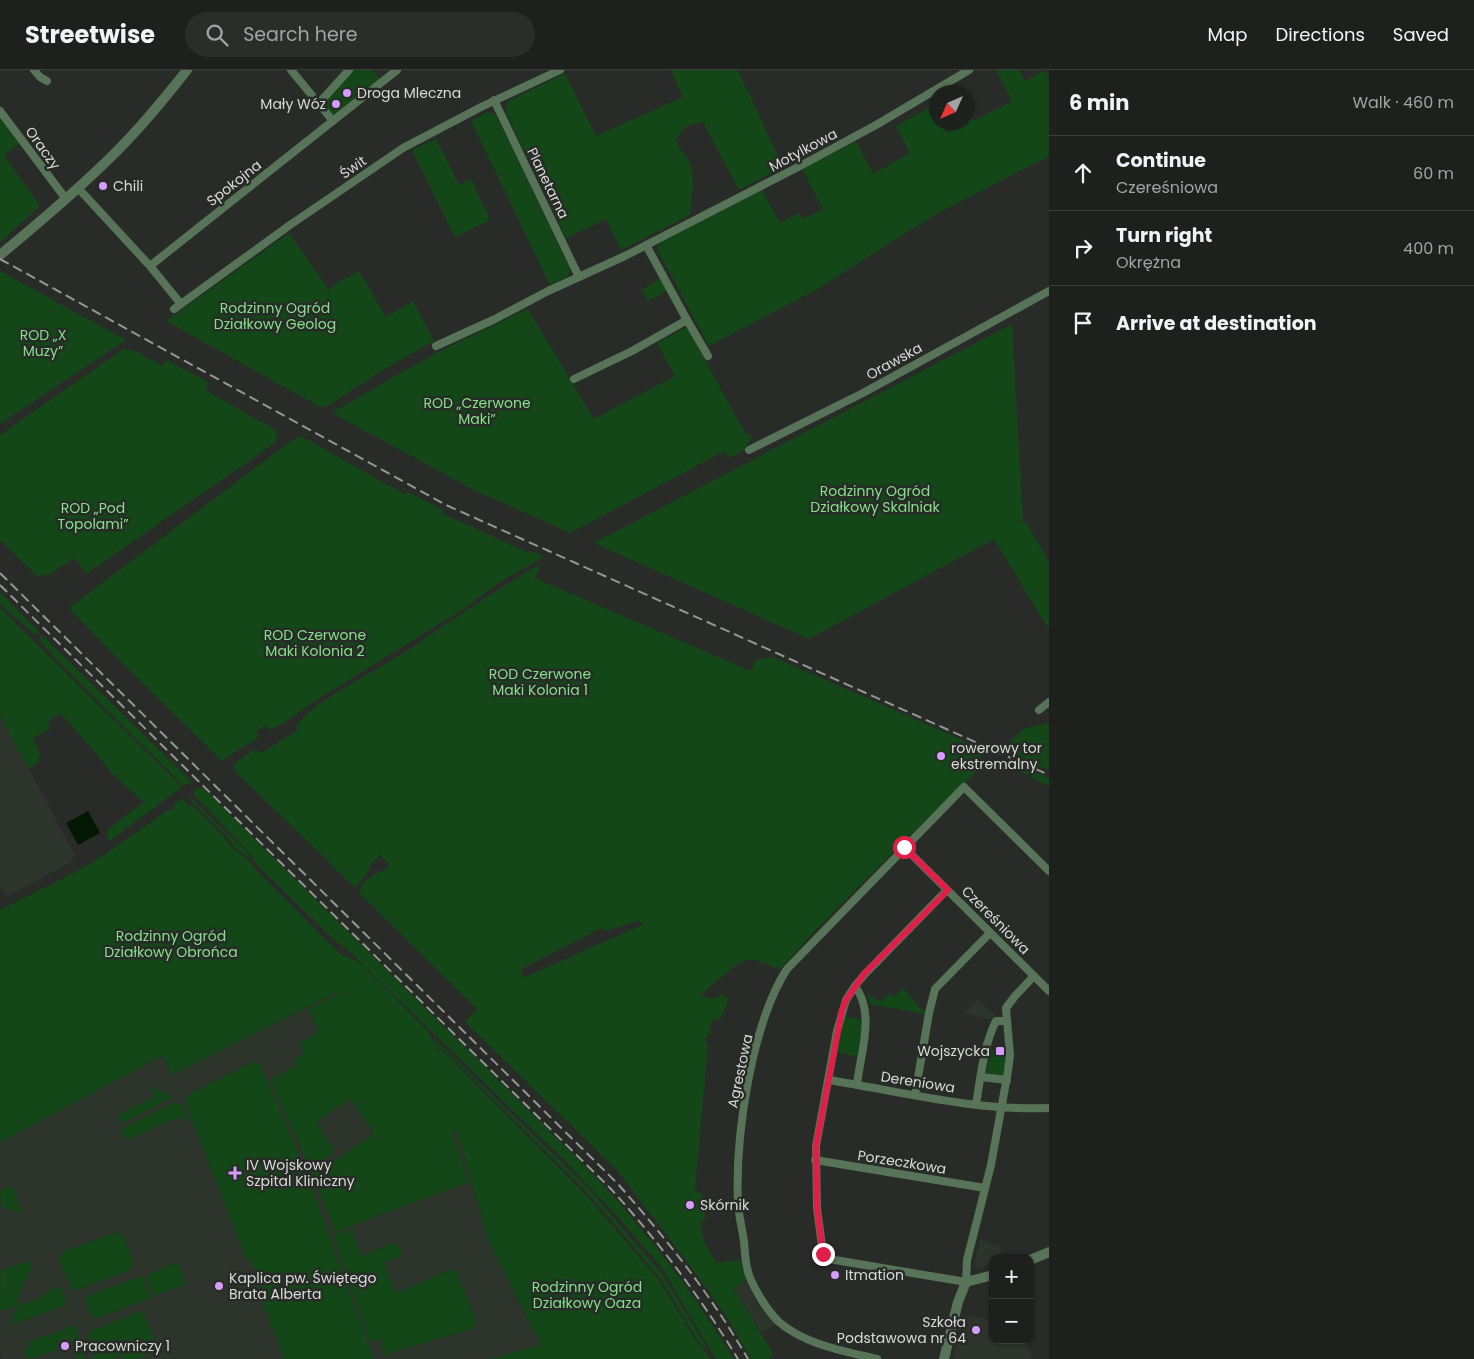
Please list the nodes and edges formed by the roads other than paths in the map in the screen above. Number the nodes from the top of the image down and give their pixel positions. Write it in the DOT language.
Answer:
graph roads {
  1 [pos="34,70"];
  2 [pos="187,70"];
  3 [pos="291,70"];
  4 [pos="349,70"];
  5 [pos="397,70"];
  6 [pos="560,70"];
  7 [pos="969,70"];
  8 [pos="47,81"];
  9 [pos="494,100"];
  10 [pos="319,103"];
  11 [pos="0,111"];
  12 [pos="333,120"];
  13 [pos="78,188"];
  14 [pos="66,199"];
  15 [pos="646,244"];
  16 [pos="0,255"];
  17 [pos="150,266"];
  18 [pos="579,277"];
  19 [pos="1049,291"];
  20 [pos="181,304"];
  21 [pos="174,309"];
  22 [pos="687,320"];
  23 [pos="436,346"];
  24 [pos="708,356"];
  25 [pos="574,379"];
  26 [pos="749,450"];
  27 [pos="1049,702"];
  28 [pos="1039,710"];
  29 [pos="904,847"];
  30 [pos="1049,871"];
  31 [pos="948,890"];
  32 [pos="990,933"];
  33 [pos="1034,976"];
  34 [pos="856,986"];
  35 [pos="1049,991"];
  36 [pos="1006,1021"];
  37 [pos="980,1078"];
  38 [pos="829,1080"];
  39 [pos="1007,1080"];
  40 [pos="856,1085"];
  41 [pos="915,1095"];
  42 [pos="976,1104"];
  43 [pos="1003,1108"];
  44 [pos="1049,1108"];
  45 [pos="815,1160"];
  46 [pos="985,1188"];
  47 [pos="1049,1252"];
  48 [pos="1034,1258"];
  49 [pos="989,1276"];
  50 [pos="966,1282"];
  51 [pos="877,1359"];
  52 [pos="944,1359"];
  1 -- 8 [label="street"];
  2 -- 13 [label="street"];
  3 -- 10 [label="street"];
  4 -- 10 [label="street"];
  5 -- 12 [label="street, Spokojna"];
  6 -- 9 [label="street, Świt"];
  7 -- 15 [label="street, Motylkowa"];
  9 -- 18 [label="street, Planetarna"];
  9 -- 20 [label="street, Świt"];
  10 -- 12 [label="street"];
  11 -- 14 [label="street, Oraczy"];
  12 -- 17 [label="street, Spokojna"];
  13 -- 14 [label="street"];
  13 -- 17 [label="street"];
  14 -- 16 [label="street"];
  15 -- 18 [label="street, Motylkowa"];
  15 -- 22 [label="street"];
  17 -- 20 [label="street"];
  18 -- 23 [label="street, Motylkowa"];
  19 -- 26 [label="street, Orawska"];
  20 -- 21 [label="street, Świt"];
  22 -- 24 [label="street"];
  22 -- 25 [label="street"];
  27 -- 28 [label="street"];
  29 -- 30 [label="street, Agrestowa"];
  29 -- 31 [label="street, Czereśniowa"];
  29 -- 51 [label="street, Agrestowa"];
  31 -- 32 [label="street, Czereśniowa"];
  31 -- 34 [label="street"];
  32 -- 33 [label="street, Czereśniowa"];
  32 -- 41 [label="street"];
  33 -- 35 [label="street, Czereśniowa"];
  33 -- 36 [label="street"];
  34 -- 38 [label="street"];
  34 -- 40 [label="street"];
  36 -- 37 [label="street"];
  36 -- 39 [label="street"];
  37 -- 39 [label="street"];
  37 -- 42 [label="street"];
  38 -- 40 [label="street, Dereniowa"];
  38 -- 45 [label="street"];
  39 -- 43 [label="street"];
  40 -- 41 [label="street, Dereniowa"];
  41 -- 42 [label="street, Dereniowa"];
  42 -- 43 [label="street, Dereniowa"];
  43 -- 44 [label="street, Dereniowa"];
  43 -- 46 [label="street"];
  45 -- 46 [label="street, Porzeczkowa"];
  45 -- 50 [label="street"];
  46 -- 50 [label="street"];
  47 -- 48 [label="street"];
  49 -- 50 [label="street"];
  50 -- 52 [label="street"];
}
